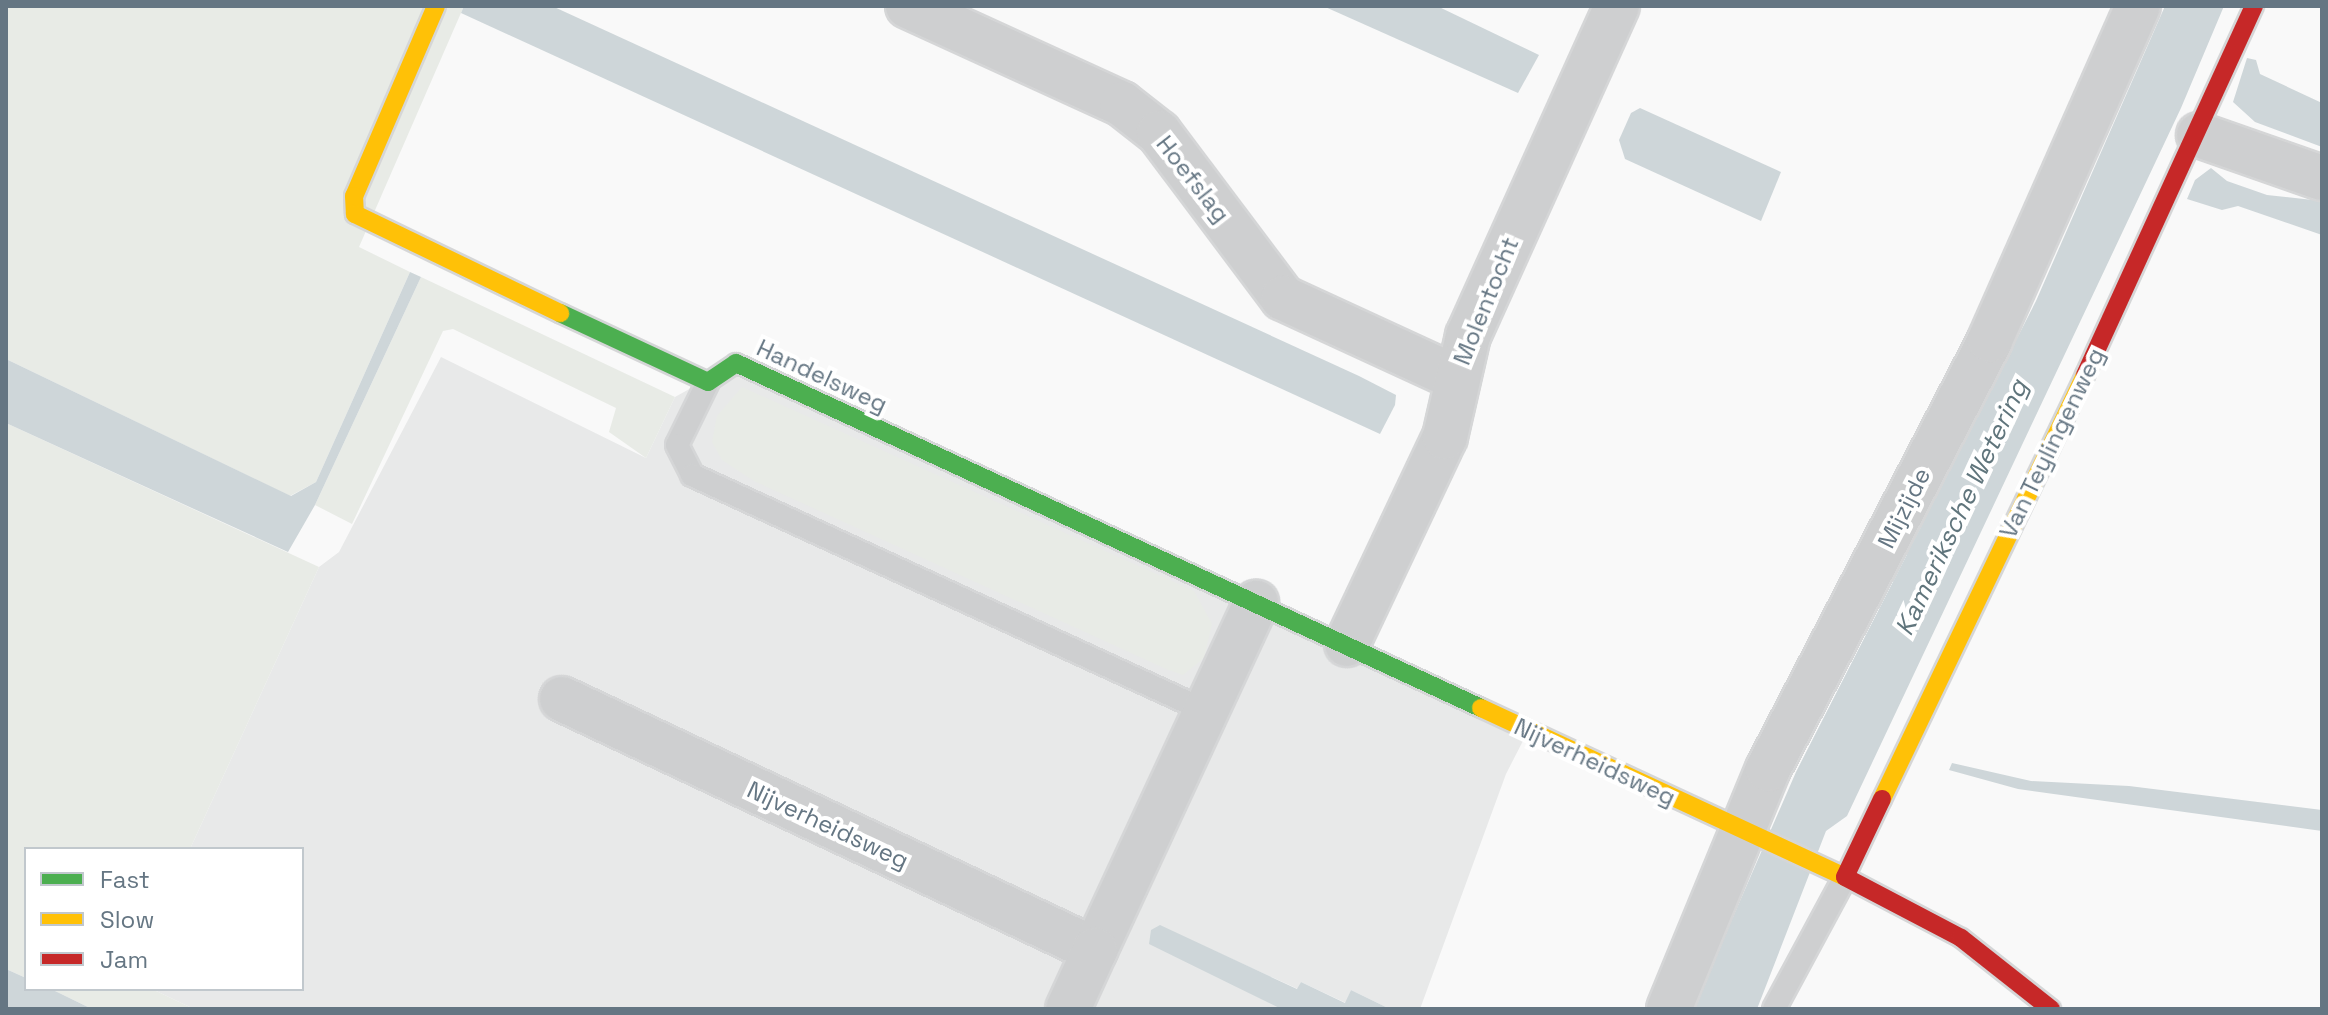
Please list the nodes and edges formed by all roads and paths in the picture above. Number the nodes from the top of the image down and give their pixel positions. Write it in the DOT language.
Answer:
graph roads {
  1 [pos="436,6"];
  2 [pos="908,6"];
  3 [pos="1617,6"];
  4 [pos="2138,6"];
  5 [pos="2254,6"];
  6 [pos="2199,135"];
  7 [pos="2322,178"];
  8 [pos="1455,377"];
  9 [pos="708,382"];
  10 [pos="1256,603"];
  11 [pos="1347,644"];
  12 [pos="562,699"];
  13 [pos="1206,711"];
  14 [pos="1755,838"];
  15 [pos="1845,877"];
  16 [pos="1095,950"];
  17 [pos="1068,1009"];
  18 [pos="1669,1009"];
  19 [pos="1774,1009"];
  20 [pos="2051,1009"];
  1 -- 9 [label="street"];
  2 -- 8 [label="street, Hoefslag"];
  3 -- 8 [label="street, Molentocht"];
  4 -- 14 [label="street, Mijzijde"];
  5 -- 6 [label="street, Van Teylingenweg"];
  6 -- 7 [label="street"];
  6 -- 15 [label="street, Van Teylingenweg"];
  8 -- 11 [label="street, Molentocht"];
  9 -- 10 [label="street, Handelsweg"];
  9 -- 13 [label="lane"];
  10 -- 11 [label="street, Handelsweg"];
  10 -- 13 [label="street"];
  11 -- 14 [label="street, Nijverheidsweg"];
  12 -- 16 [label="street, Nijverheidsweg"];
  13 -- 16 [label="street"];
  14 -- 15 [label="street, Nijverheidsweg"];
  14 -- 18 [label="street, Mijzijde"];
  15 -- 19 [label="lane, Van Teylingenweg"];
  15 -- 20 [label="street"];
  16 -- 17 [label="street"];
}
